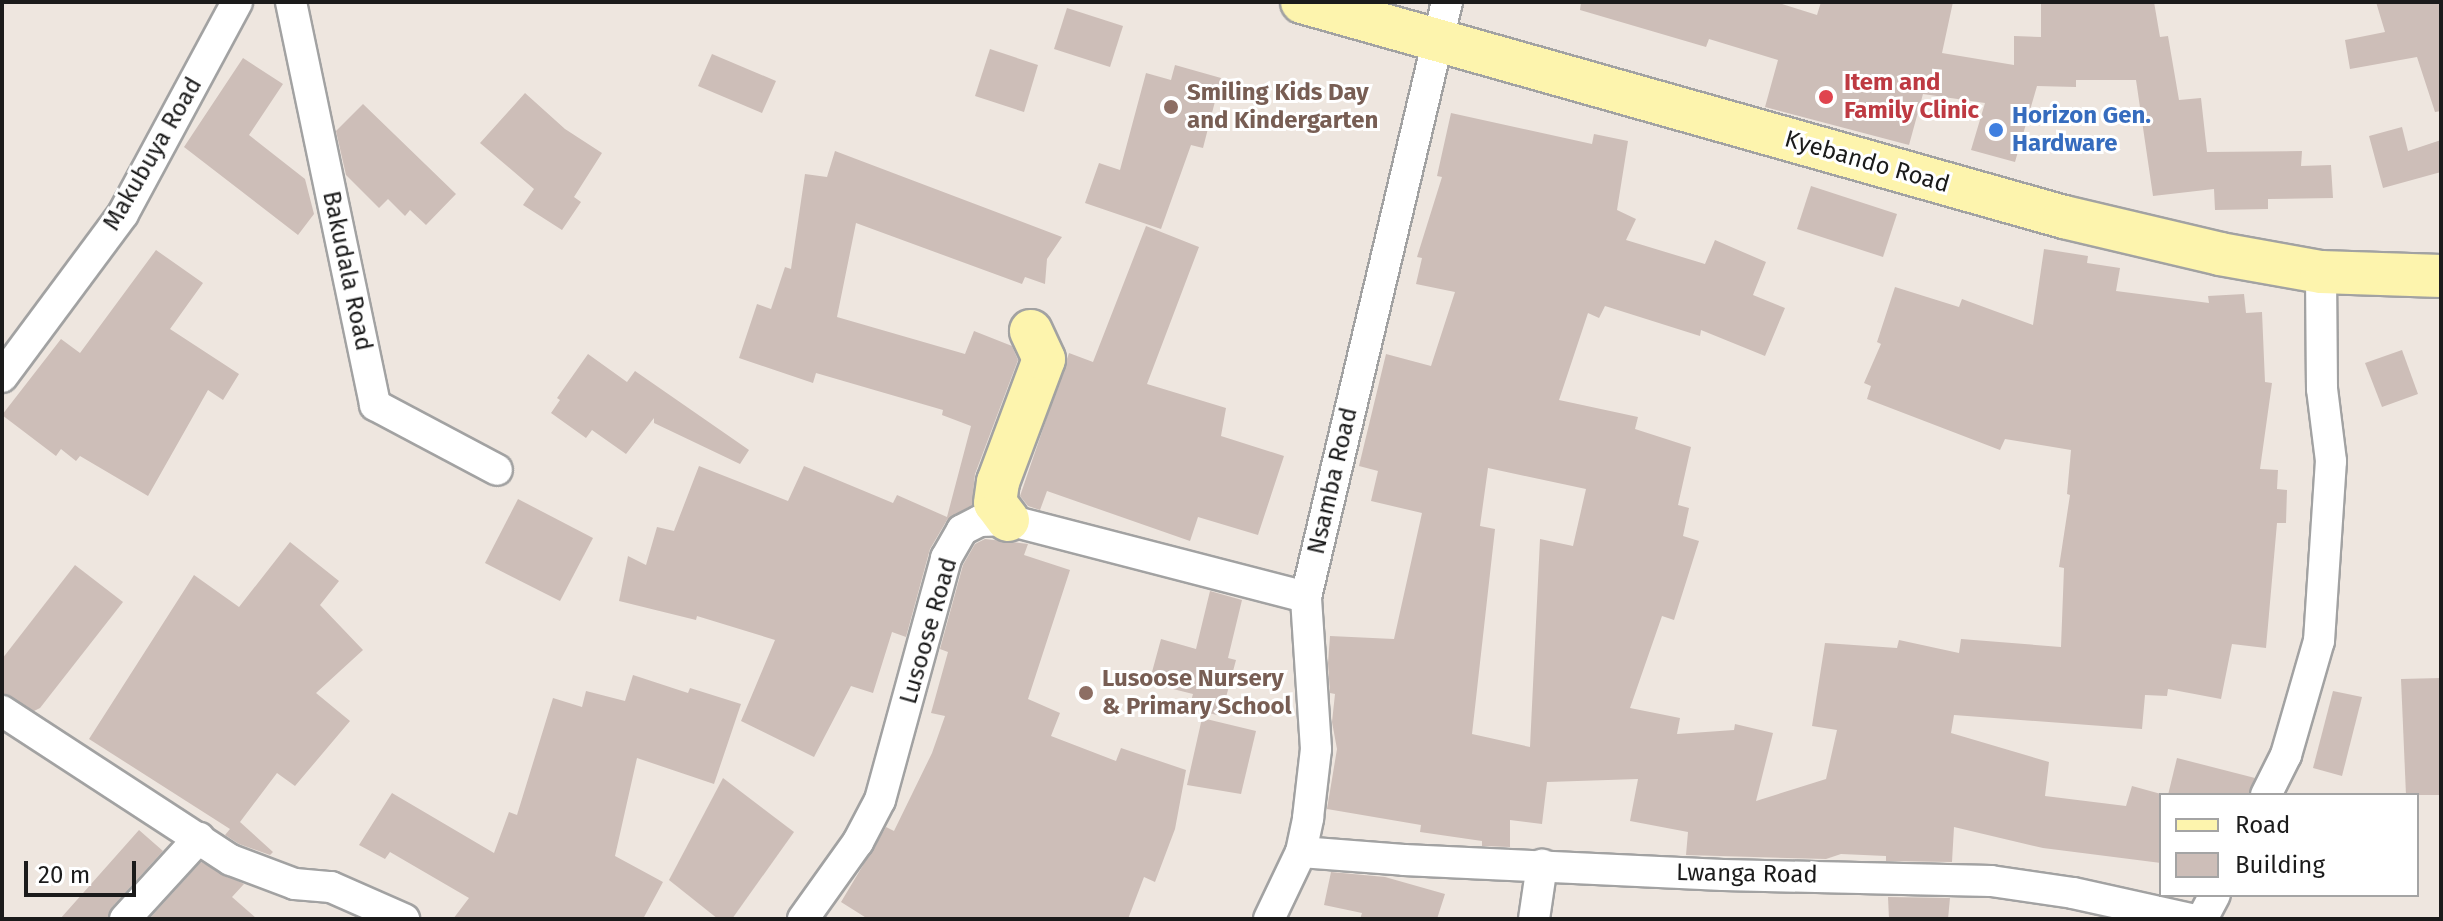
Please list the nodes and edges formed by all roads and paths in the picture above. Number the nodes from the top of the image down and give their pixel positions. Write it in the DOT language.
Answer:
graph roads {
  1 [pos="237,2"];
  2 [pos="291,2"];
  3 [pos="1302,2"];
  4 [pos="1447,2"];
  5 [pos="1440,43"];
  6 [pos="2321,272"];
  7 [pos="2441,276"];
  8 [pos="1031,331"];
  9 [pos="2,377"];
  10 [pos="497,470"];
  11 [pos="1008,520"];
  12 [pos="1306,597"];
  13 [pos="2,711"];
  14 [pos="2267,793"];
  15 [pos="199,838"];
  16 [pos="1301,852"];
  17 [pos="1542,865"];
  18 [pos="2214,897"];
  19 [pos="2071,906"];
  20 [pos="125,919"];
  21 [pos="404,919"];
  22 [pos="803,919"];
  23 [pos="1269,919"];
  24 [pos="1534,919"];
  25 [pos="2190,919"];
  26 [pos="2202,919"];
  1 -- 9 [label="street, Makubuya Road"];
  2 -- 10 [label="street, Bakudala Road"];
  3 -- 5 [label="street, Kyebando Road"];
  4 -- 5 [label="street, Nsamba Road"];
  5 -- 6 [label="street, Kyebando Road"];
  5 -- 12 [label="street, Nsamba Road"];
  6 -- 7 [label="street, Kyebando Road"];
  6 -- 14 [label="street"];
  8 -- 11 [label="street"];
  11 -- 12 [label="street, Lusoose Road"];
  11 -- 22 [label="street, Lusoose Road"];
  12 -- 16 [label="street, Nsamba Road"];
  13 -- 15 [label="street"];
  15 -- 20 [label="street"];
  15 -- 21 [label="street"];
  16 -- 17 [label="street, Lwanga Road"];
  16 -- 23 [label="street, Nsamba Road"];
  17 -- 19 [label="street, Lwanga Road"];
  17 -- 24 [label="street"];
  18 -- 26 [label="street"];
  19 -- 25 [label="street, Lwanga Road"];
}
